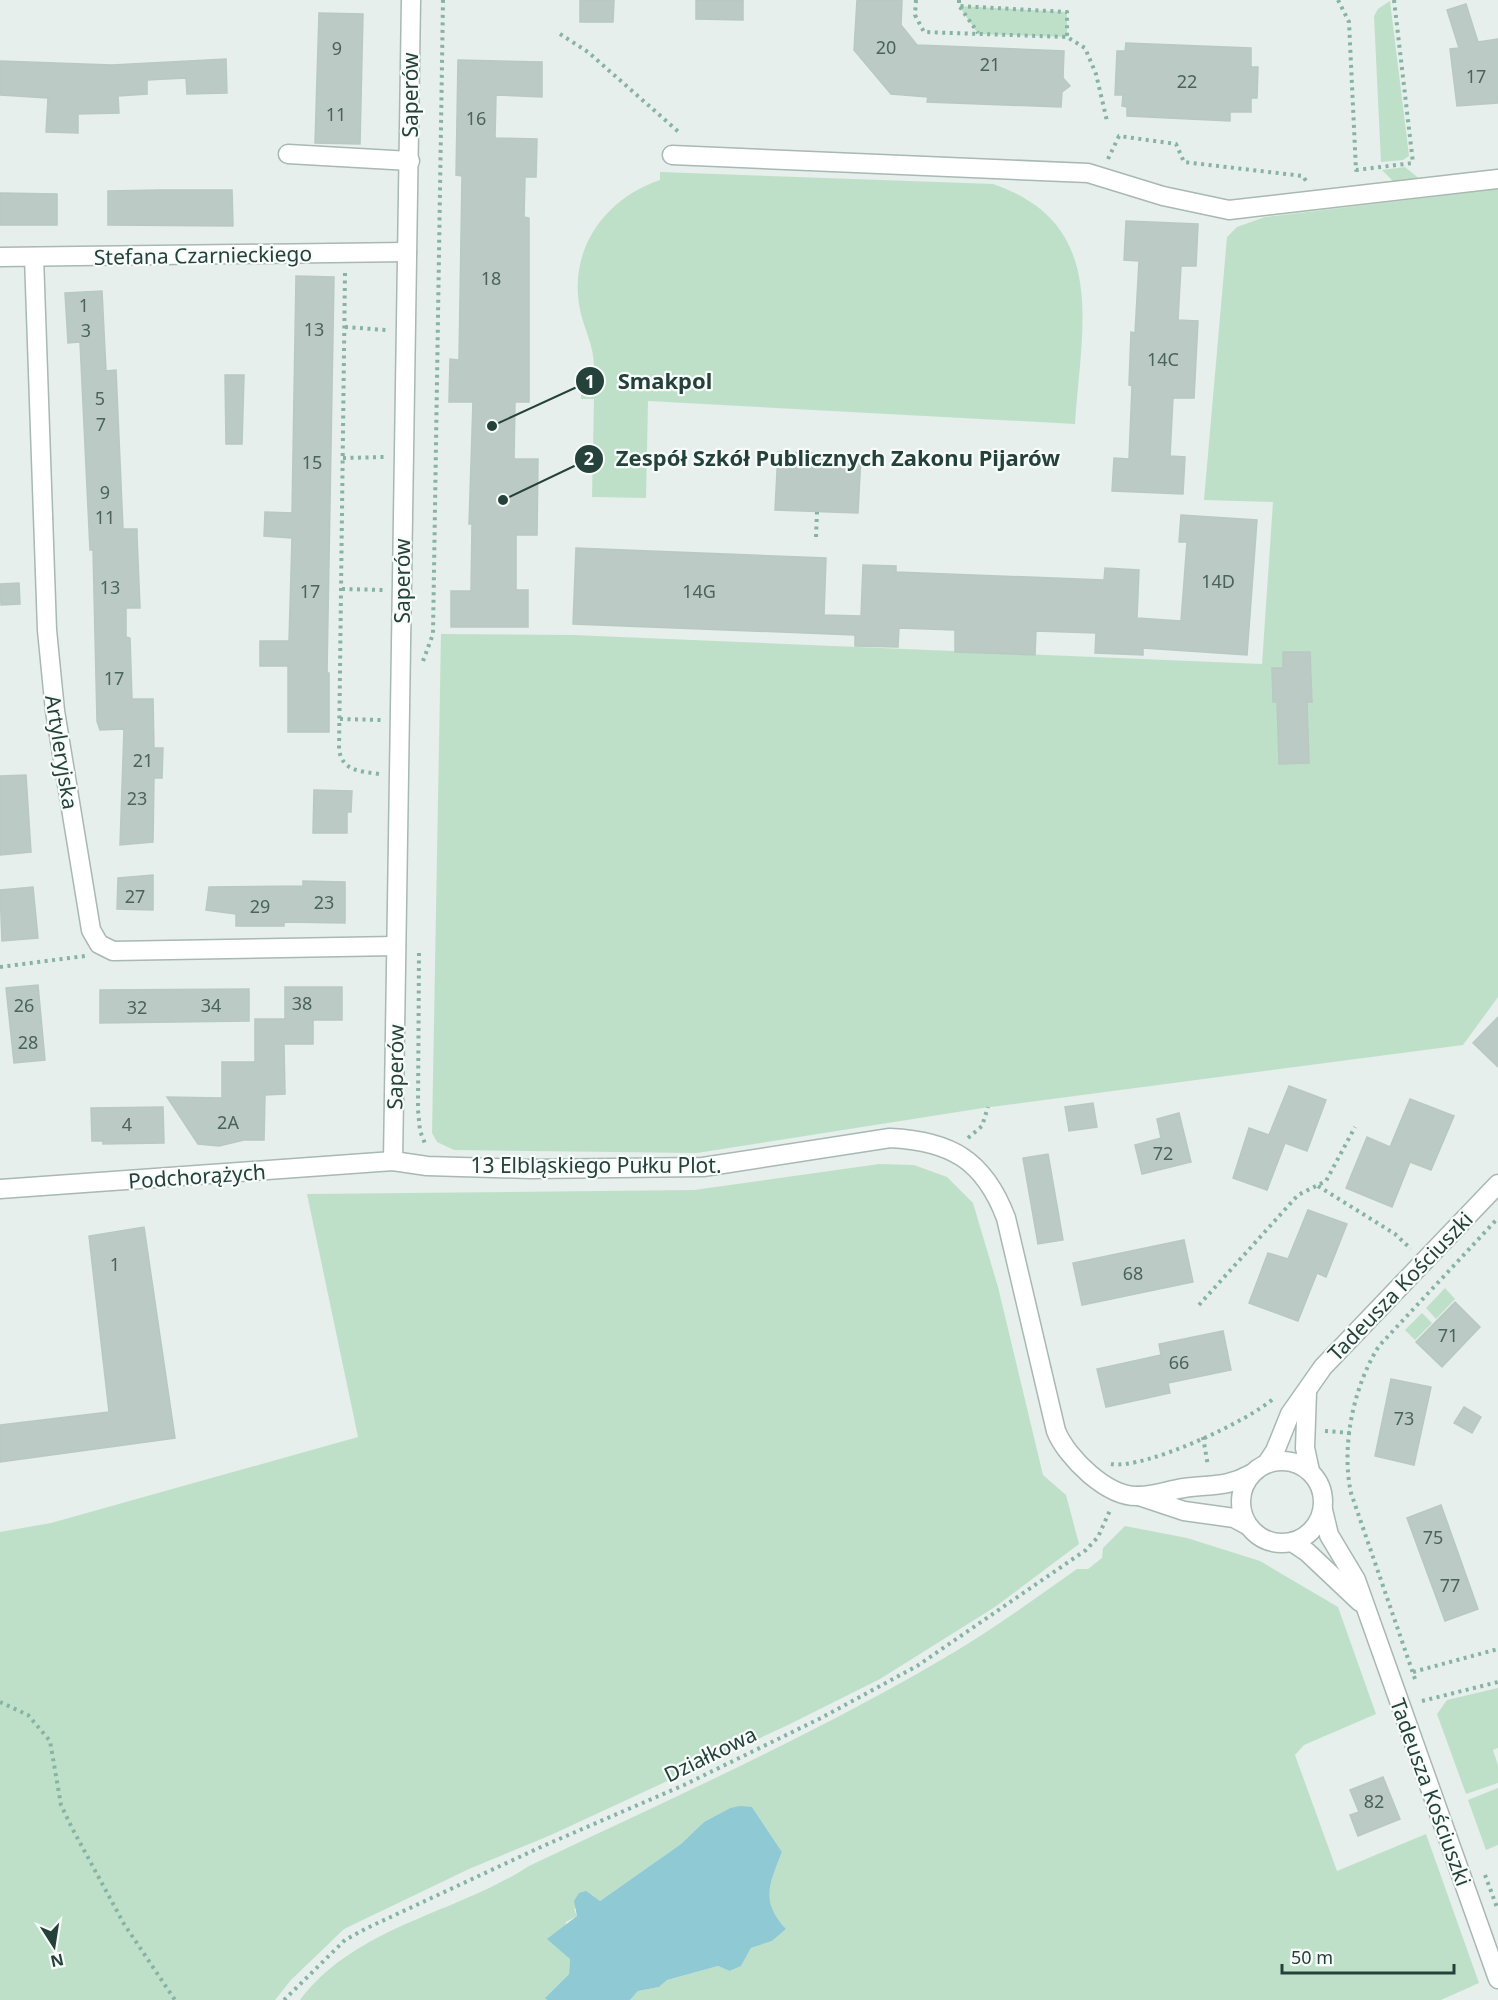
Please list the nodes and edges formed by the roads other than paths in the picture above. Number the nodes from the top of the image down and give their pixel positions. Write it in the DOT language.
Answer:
graph roads {
  1 [pos="411,0"];
  2 [pos="288,154"];
  3 [pos="672,155"];
  4 [pos="410,161"];
  5 [pos="1498,179"];
  6 [pos="407,252"];
  7 [pos="0,257"];
  8 [pos="34,257"];
  9 [pos="396,946"];
  10 [pos="393,1161"];
  11 [pos="1498,1184"];
  12 [pos="0,1189"];
  13 [pos="1307,1392"];
  14 [pos="1267,1463"];
  15 [pos="1310,1471"];
  16 [pos="1251,1474"];
  17 [pos="1139,1496"];
  18 [pos="1323,1510"];
  19 [pos="1247,1525"];
  20 [pos="1292,1542"];
  21 [pos="1364,1605"];
  22 [pos="1498,1979"];
  1 -- 4 [label="street, Saperów"];
  2 -- 4 [label="street"];
  3 -- 5 [label="street"];
  4 -- 6 [label="street, Saperów"];
  6 -- 8 [label="street, Stefana Czarnieckiego"];
  6 -- 9 [label="street, Saperów"];
  7 -- 8 [label="street, Stefana Czarnieckiego"];
  8 -- 9 [label="street, Artyleryjska"];
  9 -- 10 [label="street, Saperów"];
  10 -- 12 [label="street, Podchorążych"];
  10 -- 17 [label="street, 13 Elbląskiego Pułku Plot."];
  11 -- 13 [label="street, Tadeusza Kościuszki"];
  13 -- 14 [label="street, Tadeusza Kościuszki"];
  13 -- 15 [label="street"];
  14 -- 15 [label="street"];
  14 -- 16 [label="street"];
  15 -- 18 [label="street"];
  16 -- 17 [label="street, 13 Elbląskiego Pułku Plot."];
  16 -- 19 [label="street"];
  17 -- 19 [label="street, 13 Elbląskiego Pułku Plot."];
  18 -- 20 [label="street"];
  18 -- 21 [label="street, Tadeusza Kościuszki"];
  19 -- 20 [label="street"];
  20 -- 21 [label="street, Tadeusza Kościuszki"];
  21 -- 22 [label="street, Tadeusza Kościuszki"];
}
